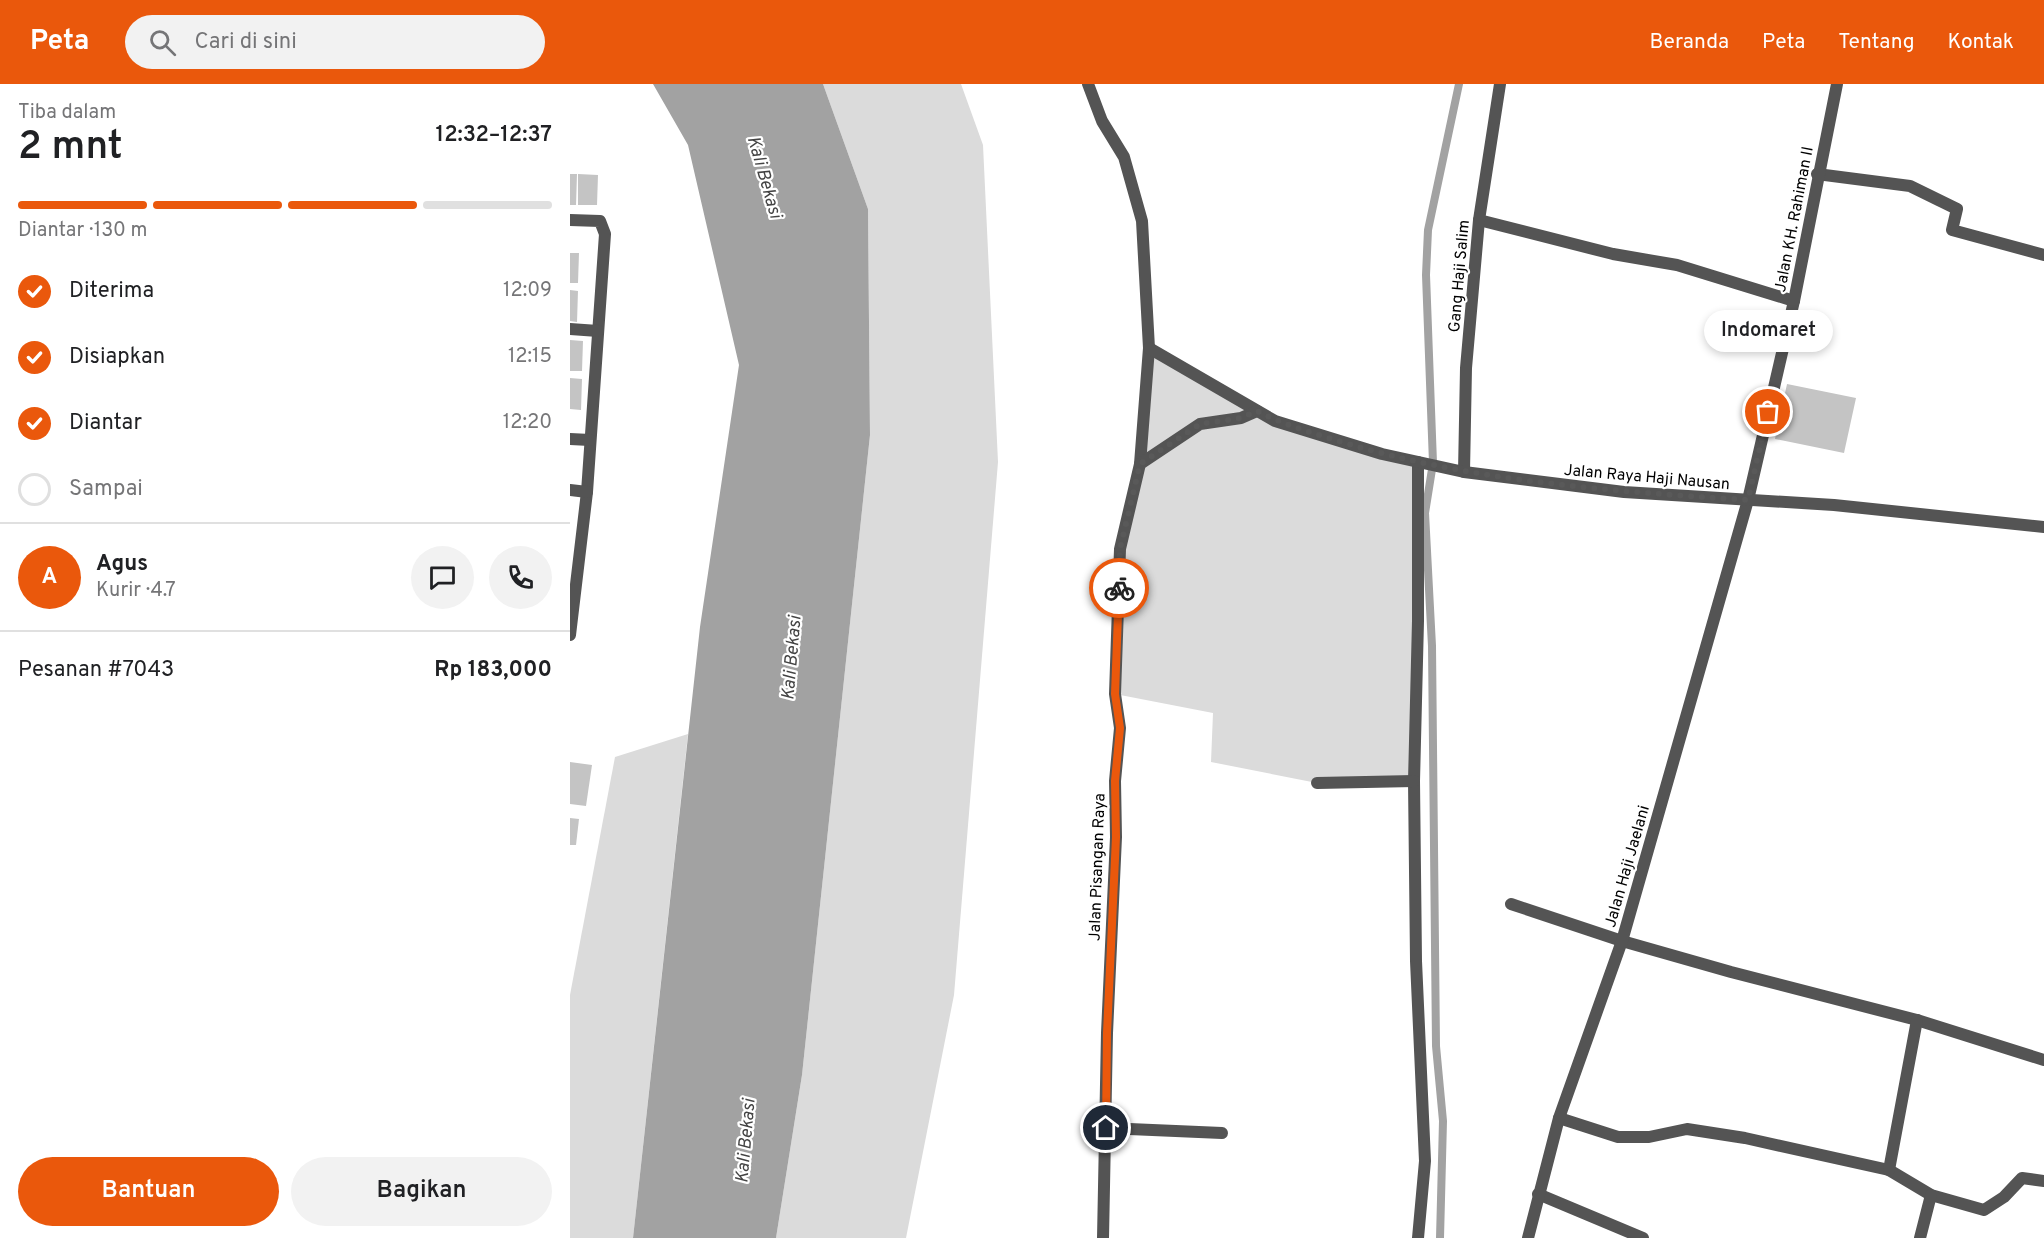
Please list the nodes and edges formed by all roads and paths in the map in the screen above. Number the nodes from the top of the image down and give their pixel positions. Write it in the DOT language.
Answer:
graph roads {
  1 [pos="1088,84"];
  2 [pos="1500,84"];
  3 [pos="1837,84"];
  4 [pos="1817,174"];
  5 [pos="570,220"];
  6 [pos="1479,220"];
  7 [pos="2044,255"];
  8 [pos="1794,301"];
  9 [pos="570,329"];
  10 [pos="598,331"];
  11 [pos="1149,348"];
  12 [pos="1257,411"];
  13 [pos="570,439"];
  14 [pos="590,440"];
  15 [pos="1418,462"];
  16 [pos="1140,464"];
  17 [pos="1464,472"];
  18 [pos="570,490"];
  19 [pos="587,492"];
  20 [pos="1748,500"];
  21 [pos="2044,527"];
  22 [pos="572,604"];
  23 [pos="570,635"];
  24 [pos="1414,781"];
  25 [pos="1317,783"];
  26 [pos="1511,904"];
  27 [pos="1622,941"];
  28 [pos="1917,1020"];
  29 [pos="2044,1060"];
  30 [pos="1559,1118"];
  31 [pos="1106,1128"];
  32 [pos="1222,1133"];
  33 [pos="1889,1170"];
  34 [pos="2044,1181"];
  35 [pos="1538,1194"];
  36 [pos="1931,1195"];
  37 [pos="1103,1238"];
  38 [pos="1418,1238"];
  39 [pos="1528,1238"];
  40 [pos="1643,1238"];
  41 [pos="1920,1238"];
  1 -- 11 [label="street, Jalan Pisangan Raya"];
  2 -- 6 [label="street, Gang Haji Salim"];
  3 -- 4 [label="street, Jalan KH. Rahiman II"];
  4 -- 7 [label="street"];
  4 -- 8 [label="street, Jalan KH. Rahiman II"];
  5 -- 10 [label="street"];
  6 -- 8 [label="street"];
  6 -- 17 [label="street, Gang Haji Salim"];
  8 -- 20 [label="street, Jalan KH. Rahiman II"];
  9 -- 10 [label="street"];
  10 -- 14 [label="street"];
  11 -- 12 [label="street, Jalan Raya Haji Nausan"];
  11 -- 16 [label="street, Jalan Pisangan Raya"];
  12 -- 15 [label="street, Jalan Raya Haji Nausan"];
  12 -- 16 [label="street"];
  13 -- 14 [label="street"];
  14 -- 19 [label="street"];
  15 -- 17 [label="street, Jalan Raya Haji Nausan"];
  15 -- 24 [label="street"];
  16 -- 31 [label="street, Jalan Pisangan Raya"];
  17 -- 20 [label="street, Jalan Raya Haji Nausan"];
  18 -- 19 [label="street"];
  19 -- 22 [label="street"];
  20 -- 21 [label="street, Jalan Raya Haji Nausan"];
  20 -- 27 [label="street, Jalan Haji Jaelani"];
  22 -- 23 [label="street"];
  24 -- 25 [label="street"];
  24 -- 38 [label="street"];
  26 -- 27 [label="street"];
  27 -- 28 [label="street"];
  27 -- 30 [label="street, Jalan Haji Jaelani"];
  28 -- 29 [label="street"];
  28 -- 33 [label="street"];
  30 -- 33 [label="street"];
  30 -- 35 [label="street, Jalan Haji Jaelani"];
  31 -- 32 [label="street"];
  31 -- 37 [label="street, Jalan Pisangan Raya"];
  33 -- 36 [label="street"];
  34 -- 36 [label="street"];
  35 -- 39 [label="street, Jalan Haji Jaelani"];
  35 -- 40 [label="street"];
  36 -- 41 [label="street"];
}
